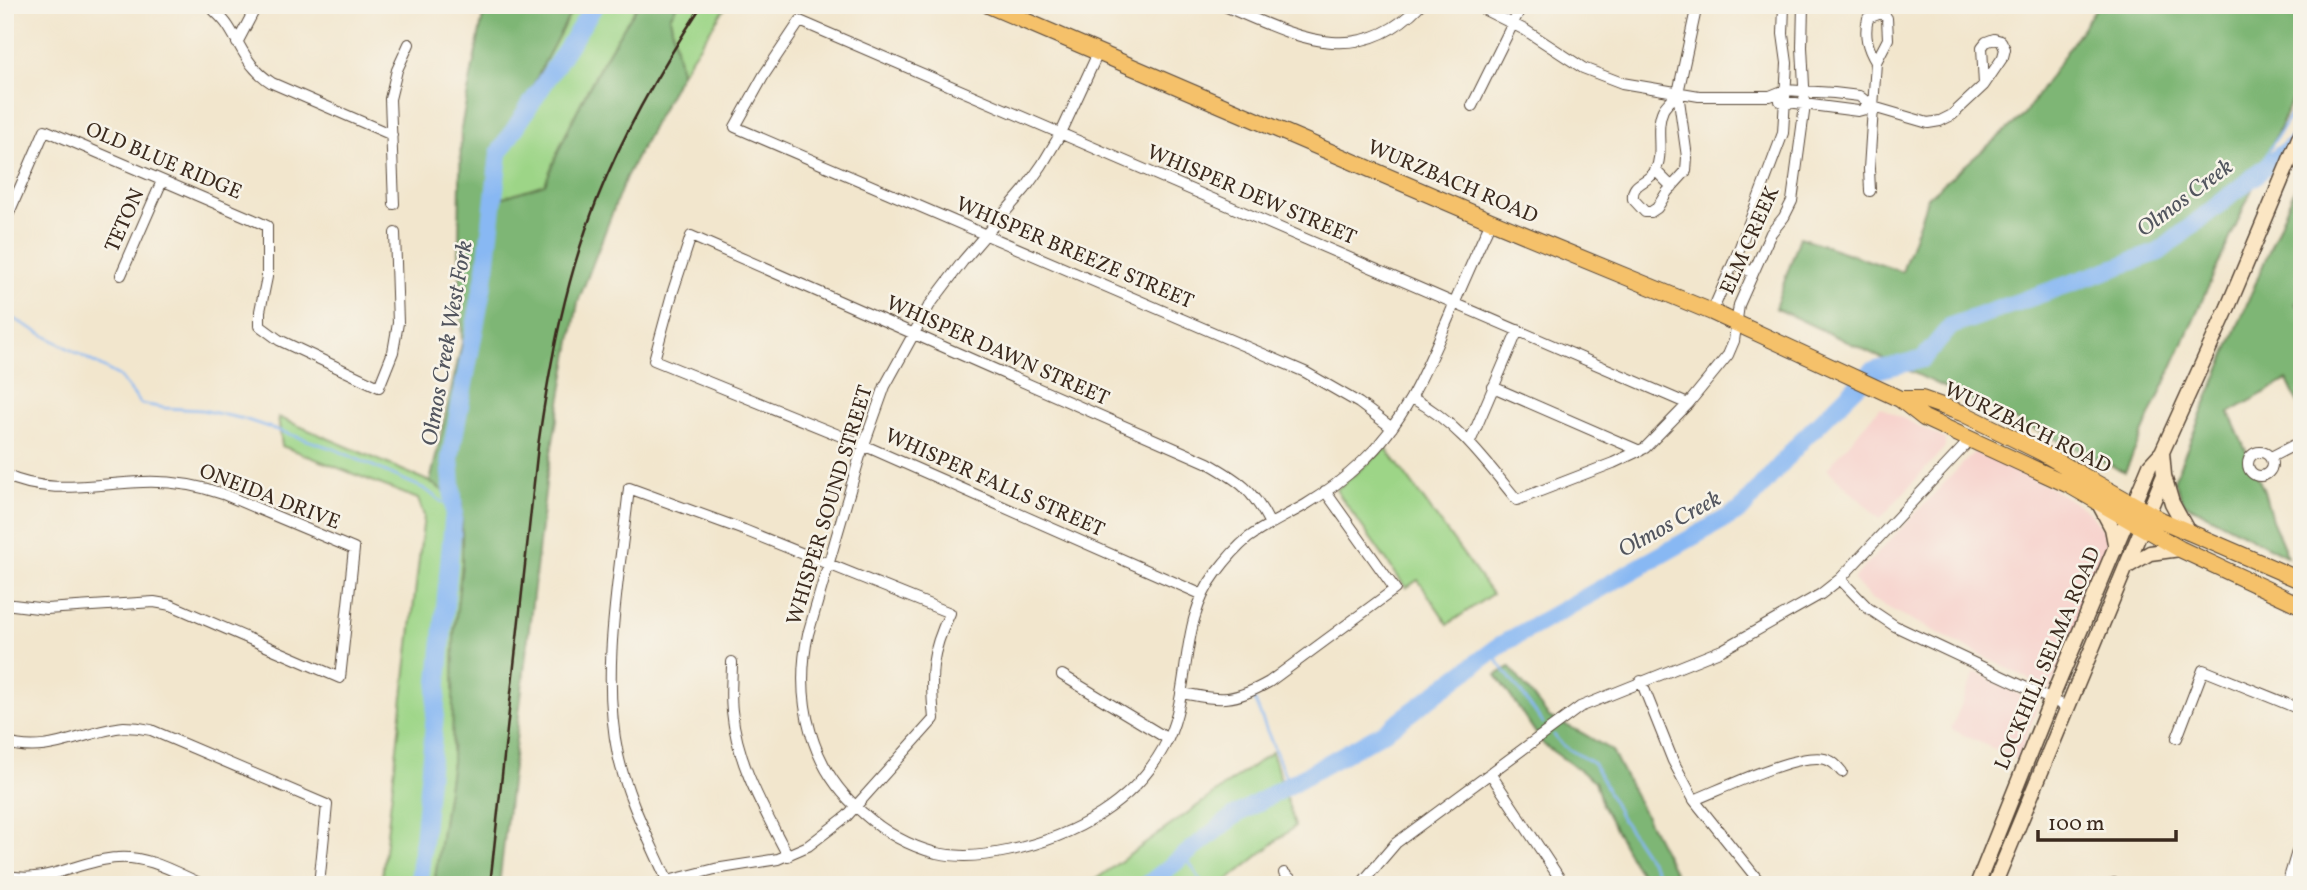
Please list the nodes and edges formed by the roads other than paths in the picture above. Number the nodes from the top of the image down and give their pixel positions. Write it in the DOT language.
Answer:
graph roads {
  1 [pos="209,5"];
  2 [pos="257,5"];
  3 [pos="988,5"];
  4 [pos="1222,5"];
  5 [pos="1420,5"];
  6 [pos="1475,5"];
  7 [pos="1522,5"];
  8 [pos="1697,5"];
  9 [pos="1784,5"];
  10 [pos="1803,5"];
  11 [pos="800,21"];
  12 [pos="1514,24"];
  13 [pos="237,43"];
  14 [pos="409,44"];
  15 [pos="1098,53"];
  16 [pos="1876,62"];
  17 [pos="1984,85"];
  18 [pos="1785,90"];
  19 [pos="1804,91"];
  20 [pos="1678,93"];
  21 [pos="1834,93"];
  22 [pos="1770,96"];
  23 [pos="1784,103"];
  24 [pos="1805,105"];
  25 [pos="1472,106"];
  26 [pos="1833,107"];
  27 [pos="1873,107"];
  28 [pos="2302,131"];
  29 [pos="1061,133"];
  30 [pos="392,135"];
  31 [pos="1655,170"];
  32 [pos="162,181"];
  33 [pos="1672,187"];
  34 [pos="1870,191"];
  35 [pos="394,204"];
  36 [pos="1491,221"];
  37 [pos="5,222"];
  38 [pos="395,233"];
  39 [pos="985,235"];
  40 [pos="1733,264"];
  41 [pos="1753,272"];
  42 [pos="121,275"];
  43 [pos="1455,302"];
  44 [pos="1712,312"];
  45 [pos="1737,324"];
  46 [pos="1518,330"];
  47 [pos="915,336"];
  48 [pos="654,360"];
  49 [pos="1493,387"];
  50 [pos="1412,398"];
  51 [pos="1900,399"];
  52 [pos="1922,399"];
  53 [pos="1688,404"];
  54 [pos="1392,428"];
  55 [pos="1970,440"];
  56 [pos="2302,441"];
  57 [pos="1469,442"];
  58 [pos="863,445"];
  59 [pos="2031,446"];
  60 [pos="1640,451"];
  61 [pos="2162,452"];
  62 [pos="2272,457"];
  63 [pos="5,475"];
  64 [pos="2164,475"];
  65 [pos="1325,491"];
  66 [pos="2097,500"];
  67 [pos="2132,510"];
  68 [pos="2145,521"];
  69 [pos="1270,524"];
  70 [pos="2188,532"];
  71 [pos="2180,549"];
  72 [pos="2116,550"];
  73 [pos="830,564"];
  74 [pos="2127,566"];
  75 [pos="1840,579"];
  76 [pos="2302,581"];
  77 [pos="1203,595"];
  78 [pos="5,604"];
  79 [pos="2302,606"];
  80 [pos="2078,638"];
  81 [pos="2093,646"];
  82 [pos="732,663"];
  83 [pos="1062,675"];
  84 [pos="1641,681"];
  85 [pos="1181,693"];
  86 [pos="2051,699"];
  87 [pos="2067,707"];
  88 [pos="2302,710"];
  89 [pos="1168,738"];
  90 [pos="2177,738"];
  91 [pos="5,743"];
  92 [pos="1842,772"];
  93 [pos="1490,773"];
  94 [pos="2018,779"];
  95 [pos="2034,786"];
  96 [pos="1694,800"];
  97 [pos="856,807"];
  98 [pos="2302,835"];
  99 [pos="788,856"];
  100 [pos="1284,873"];
  101 [pos="5,875"];
  102 [pos="667,880"];
  103 [pos="204,885"];
  104 [pos="319,885"];
  105 [pos="652,885"];
  106 [pos="1297,885"];
  107 [pos="1360,885"];
  108 [pos="1564,885"];
  109 [pos="1762,885"];
  110 [pos="1977,885"];
  111 [pos="1994,885"];
  112 [pos="2287,885"];
  1 -- 13 [label="street"];
  2 -- 13 [label="street"];
  3 -- 15 [label="main road, WURZBACH ROAD"];
  4 -- 5 [label="street"];
  6 -- 12 [label="street"];
  7 -- 12 [label="street"];
  8 -- 20 [label="street"];
  9 -- 18 [label="street, ELM CREEK"];
  10 -- 19 [label="street, ELM CREEK"];
  11 -- 29 [label="street, WHISPER DEW STREET"];
  11 -- 39 [label="street, WHISPER BREEZE STREET"];
  12 -- 20 [label="street"];
  12 -- 25 [label="street"];
  13 -- 30 [label="street"];
  14 -- 30 [label="street"];
  15 -- 29 [label="street, WHISPER SOUND STREET"];
  15 -- 36 [label="main road, WURZBACH ROAD"];
  16 -- 27 [label="street"];
  17 -- 27 [label="street"];
  18 -- 19 [label="street"];
  18 -- 22 [label="street"];
  18 -- 23 [label="street, ELM CREEK"];
  19 -- 21 [label="street"];
  19 -- 24 [label="street, ELM CREEK"];
  20 -- 22 [label="street"];
  20 -- 31 [label="street"];
  20 -- 33 [label="street"];
  21 -- 26 [label="street"];
  21 -- 27 [label="street"];
  22 -- 23 [label="street"];
  23 -- 24 [label="street"];
  23 -- 40 [label="street, ELM CREEK"];
  24 -- 26 [label="street"];
  24 -- 41 [label="street, ELM CREEK"];
  26 -- 27 [label="street"];
  27 -- 34 [label="street"];
  28 -- 61 [label="main road, LOCKHILL SELMA ROAD"];
  29 -- 39 [label="street, WHISPER SOUND STREET"];
  29 -- 43 [label="street, WHISPER DEW STREET"];
  30 -- 35 [label="street"];
  31 -- 33 [label="street"];
  31 -- 33 [label="street"];
  32 -- 37 [label="street, OLD BLUE RIDGE"];
  32 -- 38 [label="street, OLD BLUE RIDGE"];
  32 -- 42 [label="street, TETON"];
  36 -- 43 [label="street, WHISPER SOUND STREET"];
  36 -- 44 [label="main road, WURZBACH ROAD"];
  39 -- 47 [label="street, WHISPER SOUND STREET"];
  39 -- 54 [label="street, WHISPER BREEZE STREET"];
  40 -- 41 [label="street"];
  40 -- 44 [label="street, ELM CREEK"];
  41 -- 45 [label="street, ELM CREEK"];
  43 -- 46 [label="street, WHISPER DEW STREET"];
  43 -- 50 [label="street, WHISPER SOUND STREET"];
  44 -- 45 [label="main road, WURZBACH ROAD"];
  45 -- 51 [label="main road, WURZBACH ROAD"];
  45 -- 53 [label="street, ELM CREEK"];
  46 -- 49 [label="street"];
  46 -- 53 [label="street, WHISPER DEW STREET"];
  47 -- 48 [label="street, WHISPER DAWN STREET"];
  47 -- 58 [label="street, WHISPER SOUND STREET"];
  47 -- 69 [label="street, WHISPER DAWN STREET"];
  48 -- 58 [label="street, WHISPER FALLS STREET"];
  49 -- 57 [label="street"];
  49 -- 60 [label="street"];
  50 -- 54 [label="street, WHISPER SOUND STREET"];
  50 -- 57 [label="street"];
  51 -- 52 [label="main road, WURZBACH ROAD"];
  51 -- 55 [label="main road, WURZBACH ROAD"];
  52 -- 55 [label="main road"];
  52 -- 59 [label="main road, WURZBACH ROAD"];
  53 -- 60 [label="street, ELM CREEK"];
  54 -- 65 [label="street, WHISPER SOUND STREET"];
  55 -- 59 [label="main road"];
  55 -- 66 [label="main road, WURZBACH ROAD"];
  55 -- 75 [label="street"];
  56 -- 62 [label="street"];
  57 -- 60 [label="street"];
  58 -- 73 [label="street, WHISPER SOUND STREET"];
  58 -- 77 [label="street, WHISPER FALLS STREET"];
  59 -- 67 [label="main road, WURZBACH ROAD"];
  61 -- 64 [label="main road, LOCKHILL SELMA ROAD"];
  61 -- 67 [label="main road, LOCKHILL SELMA ROAD"];
  63 -- 78 [label="street, ONEIDA DRIVE"];
  64 -- 68 [label="main road, LOCKHILL SELMA ROAD"];
  64 -- 70 [label="main road"];
  65 -- 69 [label="street, WHISPER SOUND STREET"];
  65 -- 85 [label="street"];
  66 -- 67 [label="main road, WURZBACH ROAD"];
  66 -- 72 [label="main road"];
  67 -- 68 [label="main road"];
  67 -- 72 [label="main road, LOCKHILL SELMA ROAD"];
  68 -- 70 [label="main road"];
  68 -- 71 [label="main road"];
  68 -- 74 [label="main road, LOCKHILL SELMA ROAD"];
  69 -- 77 [label="street, WHISPER SOUND STREET"];
  70 -- 76 [label="main road"];
  71 -- 74 [label="main road"];
  71 -- 79 [label="main road"];
  72 -- 80 [label="main road, LOCKHILL SELMA ROAD"];
  73 -- 97 [label="street, WHISPER SOUND STREET"];
  73 -- 97 [label="street"];
  73 -- 102 [label="street"];
  74 -- 81 [label="main road, LOCKHILL SELMA ROAD"];
  75 -- 84 [label="street"];
  75 -- 86 [label="street"];
  77 -- 85 [label="street, WHISPER SOUND STREET"];
  80 -- 81 [label="main road"];
  80 -- 86 [label="main road, LOCKHILL SELMA ROAD"];
  81 -- 87 [label="main road, LOCKHILL SELMA ROAD"];
  82 -- 99 [label="street"];
  83 -- 89 [label="street"];
  84 -- 93 [label="street"];
  84 -- 96 [label="street"];
  85 -- 89 [label="street, WHISPER SOUND STREET"];
  86 -- 87 [label="street"];
  86 -- 94 [label="main road, LOCKHILL SELMA ROAD"];
  87 -- 95 [label="main road, LOCKHILL SELMA ROAD"];
  88 -- 90 [label="street"];
  89 -- 97 [label="street, WHISPER SOUND STREET"];
  91 -- 104 [label="street"];
  92 -- 96 [label="street"];
  93 -- 107 [label="street"];
  93 -- 108 [label="street"];
  94 -- 95 [label="street"];
  94 -- 110 [label="main road, LOCKHILL SELMA ROAD"];
  95 -- 111 [label="main road, LOCKHILL SELMA ROAD"];
  96 -- 109 [label="street"];
  97 -- 99 [label="street"];
  98 -- 112 [label="street"];
  99 -- 102 [label="street"];
  100 -- 106 [label="street"];
  101 -- 103 [label="street"];
  102 -- 105 [label="street"];
}
